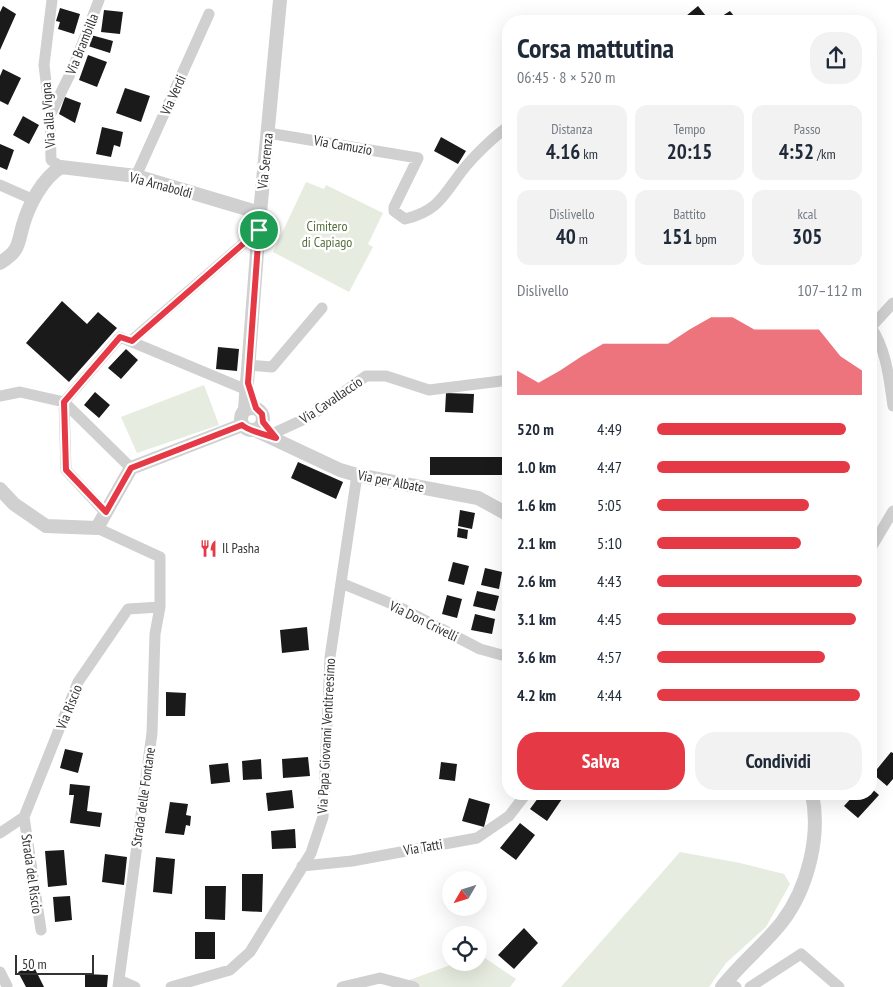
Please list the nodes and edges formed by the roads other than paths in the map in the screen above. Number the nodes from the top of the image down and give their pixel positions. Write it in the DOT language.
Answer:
graph roads {
  1 [pos="52,0"];
  2 [pos="99,0"];
  3 [pos="280,0"];
  4 [pos="209,14"];
  5 [pos="50,115"];
  6 [pos="268,133"];
  7 [pos="502,133"];
  8 [pos="61,167"];
  9 [pos="136,176"];
  10 [pos="0,185"];
  11 [pos="34,200"];
  12 [pos="260,213"];
  13 [pos="259,230"];
  14 [pos="0,263"];
  15 [pos="893,303"];
  16 [pos="322,308"];
  17 [pos="877,320"];
  18 [pos="877,336"];
  19 [pos="132,341"];
  20 [pos="249,365"];
  21 [pos="502,381"];
  22 [pos="248,386"];
  23 [pos="0,396"];
  24 [pos="64,402"];
  25 [pos="893,406"];
  26 [pos="251,409"];
  27 [pos="253,426"];
  28 [pos="274,436"];
  29 [pos="131,468"];
  30 [pos="357,476"];
  31 [pos="0,489"];
  32 [pos="502,511"];
  33 [pos="893,511"];
  34 [pos="106,512"];
  35 [pos="96,528"];
  36 [pos="877,538"];
  37 [pos="341,583"];
  38 [pos="160,607"];
  39 [pos="502,655"];
  40 [pos="521,800"];
  41 [pos="812,800"];
  42 [pos="24,817"];
  43 [pos="2,833"];
  44 [pos="302,866"];
  45 [pos="41,930"];
  46 [pos="0,972"];
  47 [pos="118,984"];
  48 [pos="728,985"];
  49 [pos="7,986"];
  50 [pos="135,987"];
  51 [pos="171,987"];
  52 [pos="342,987"];
  53 [pos="414,987"];
  54 [pos="750,987"];
  55 [pos="839,987"];
  1 -- 5 [label="street, Via alla Vigna"];
  2 -- 5 [label="street, Via Brambilla"];
  3 -- 6 [label="street, Via Serenza"];
  4 -- 9 [label="street, Via Verdi"];
  5 -- 8 [label="street, Via alla Vigna"];
  6 -- 7 [label="street, Via Camuzio"];
  6 -- 12 [label="street, Via Serenza"];
  8 -- 9 [label="street, Via Arnaboldi"];
  8 -- 11 [label="street, Via alla Vigna"];
  9 -- 12 [label="street, Via Arnaboldi"];
  10 -- 11 [label="street"];
  11 -- 14 [label="street, Via alla Vigna"];
  12 -- 13 [label="street, Via Serenza"];
  13 -- 19 [label="street"];
  13 -- 20 [label="street, Via Serenza"];
  15 -- 17 [label="street"];
  16 -- 20 [label="street"];
  18 -- 25 [label="street"];
  19 -- 22 [label="street"];
  19 -- 24 [label="street"];
  20 -- 22 [label="street, Via Serenza"];
  21 -- 28 [label="street, Via Cavallaccio"];
  22 -- 26 [label="street, Via Serenza"];
  23 -- 24 [label="street"];
  24 -- 29 [label="street"];
  24 -- 34 [label="street"];
  26 -- 27 [label="street, Via Serenza"];
  26 -- 27 [label="street"];
  27 -- 28 [label="street, Via per Albate"];
  27 -- 29 [label="street"];
  28 -- 30 [label="street, Via per Albate"];
  29 -- 34 [label="street"];
  30 -- 32 [label="street, Via per Albate"];
  30 -- 37 [label="street, Via Papa Giovanni Ventitreesimo"];
  31 -- 35 [label="street"];
  33 -- 36 [label="street"];
  34 -- 35 [label="street"];
  35 -- 38 [label="street, Strada delle Fontane"];
  37 -- 39 [label="street, Via Don Crivelli"];
  37 -- 44 [label="street, Via Papa Giovanni Ventitreesimo"];
  38 -- 42 [label="street, Via Riscio"];
  38 -- 47 [label="street, Strada delle Fontane"];
  40 -- 44 [label="street, Via Tatti"];
  41 -- 48 [label="street"];
  42 -- 43 [label="street"];
  42 -- 45 [label="street, Strada del Riscio"];
  44 -- 51 [label="street, Via Papa Giovanni Ventitreesimo"];
  46 -- 49 [label="street"];
  47 -- 50 [label="street"];
  52 -- 53 [label="street"];
  54 -- 55 [label="street"];
}
